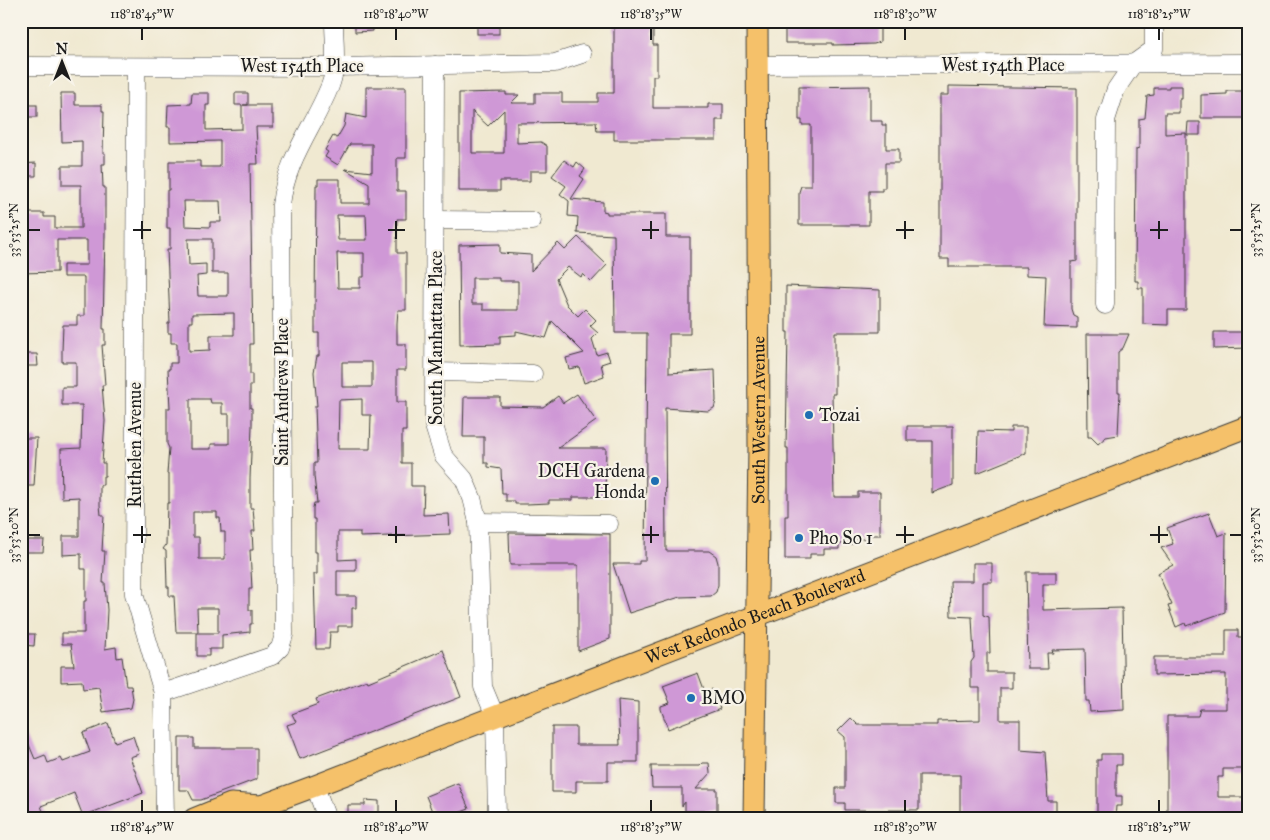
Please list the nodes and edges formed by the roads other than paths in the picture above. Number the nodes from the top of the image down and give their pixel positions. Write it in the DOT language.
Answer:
graph roads {
  1 [pos="334,21"];
  2 [pos="757,21"];
  3 [pos="1154,21"];
  4 [pos="582,54"];
  5 [pos="1249,63"];
  6 [pos="1132,64"];
  7 [pos="435,65"];
  8 [pos="757,65"];
  9 [pos="21,66"];
  10 [pos="136,67"];
  11 [pos="334,67"];
  12 [pos="435,220"];
  13 [pos="532,221"];
  14 [pos="1105,305"];
  15 [pos="435,372"];
  16 [pos="533,374"];
  17 [pos="1249,426"];
  18 [pos="478,522"];
  19 [pos="609,524"];
  20 [pos="758,615"];
  21 [pos="163,693"];
  22 [pos="494,716"];
  23 [pos="315,786"];
  24 [pos="255,812"];
  25 [pos="165,819"];
  26 [pos="194,819"];
  27 [pos="327,819"];
  28 [pos="497,819"];
  29 [pos="754,819"];
  1 -- 11 [label="street, Saint Andrews Place"];
  2 -- 8 [label="main road, South Western Avenue"];
  3 -- 6 [label="street"];
  4 -- 7 [label="street, West 154th Place"];
  5 -- 6 [label="street, West 154th Place"];
  6 -- 8 [label="street, West 154th Place"];
  6 -- 14 [label="street"];
  7 -- 11 [label="street, West 154th Place"];
  7 -- 12 [label="street, South Manhattan Place"];
  8 -- 20 [label="main road, South Western Avenue"];
  9 -- 10 [label="street, West 154th Place"];
  10 -- 11 [label="street, West 154th Place"];
  10 -- 21 [label="street, Ruthelen Avenue"];
  11 -- 21 [label="street, Saint Andrews Place"];
  12 -- 13 [label="street"];
  12 -- 15 [label="street, South Manhattan Place"];
  15 -- 16 [label="street"];
  15 -- 18 [label="street, South Manhattan Place"];
  17 -- 20 [label="main road, West Redondo Beach Boulevard"];
  18 -- 19 [label="street"];
  18 -- 22 [label="street, South Manhattan Place"];
  20 -- 22 [label="main road, West Redondo Beach Boulevard"];
  20 -- 29 [label="main road, South Western Avenue"];
  21 -- 25 [label="street, Ruthelen Avenue"];
  22 -- 23 [label="main road, West Redondo Beach Boulevard"];
  22 -- 28 [label="street, South Manhattan Place"];
  23 -- 24 [label="main road, West Redondo Beach Boulevard"];
  23 -- 27 [label="street"];
  24 -- 26 [label="main road, West Redondo Beach Boulevard"];
}
